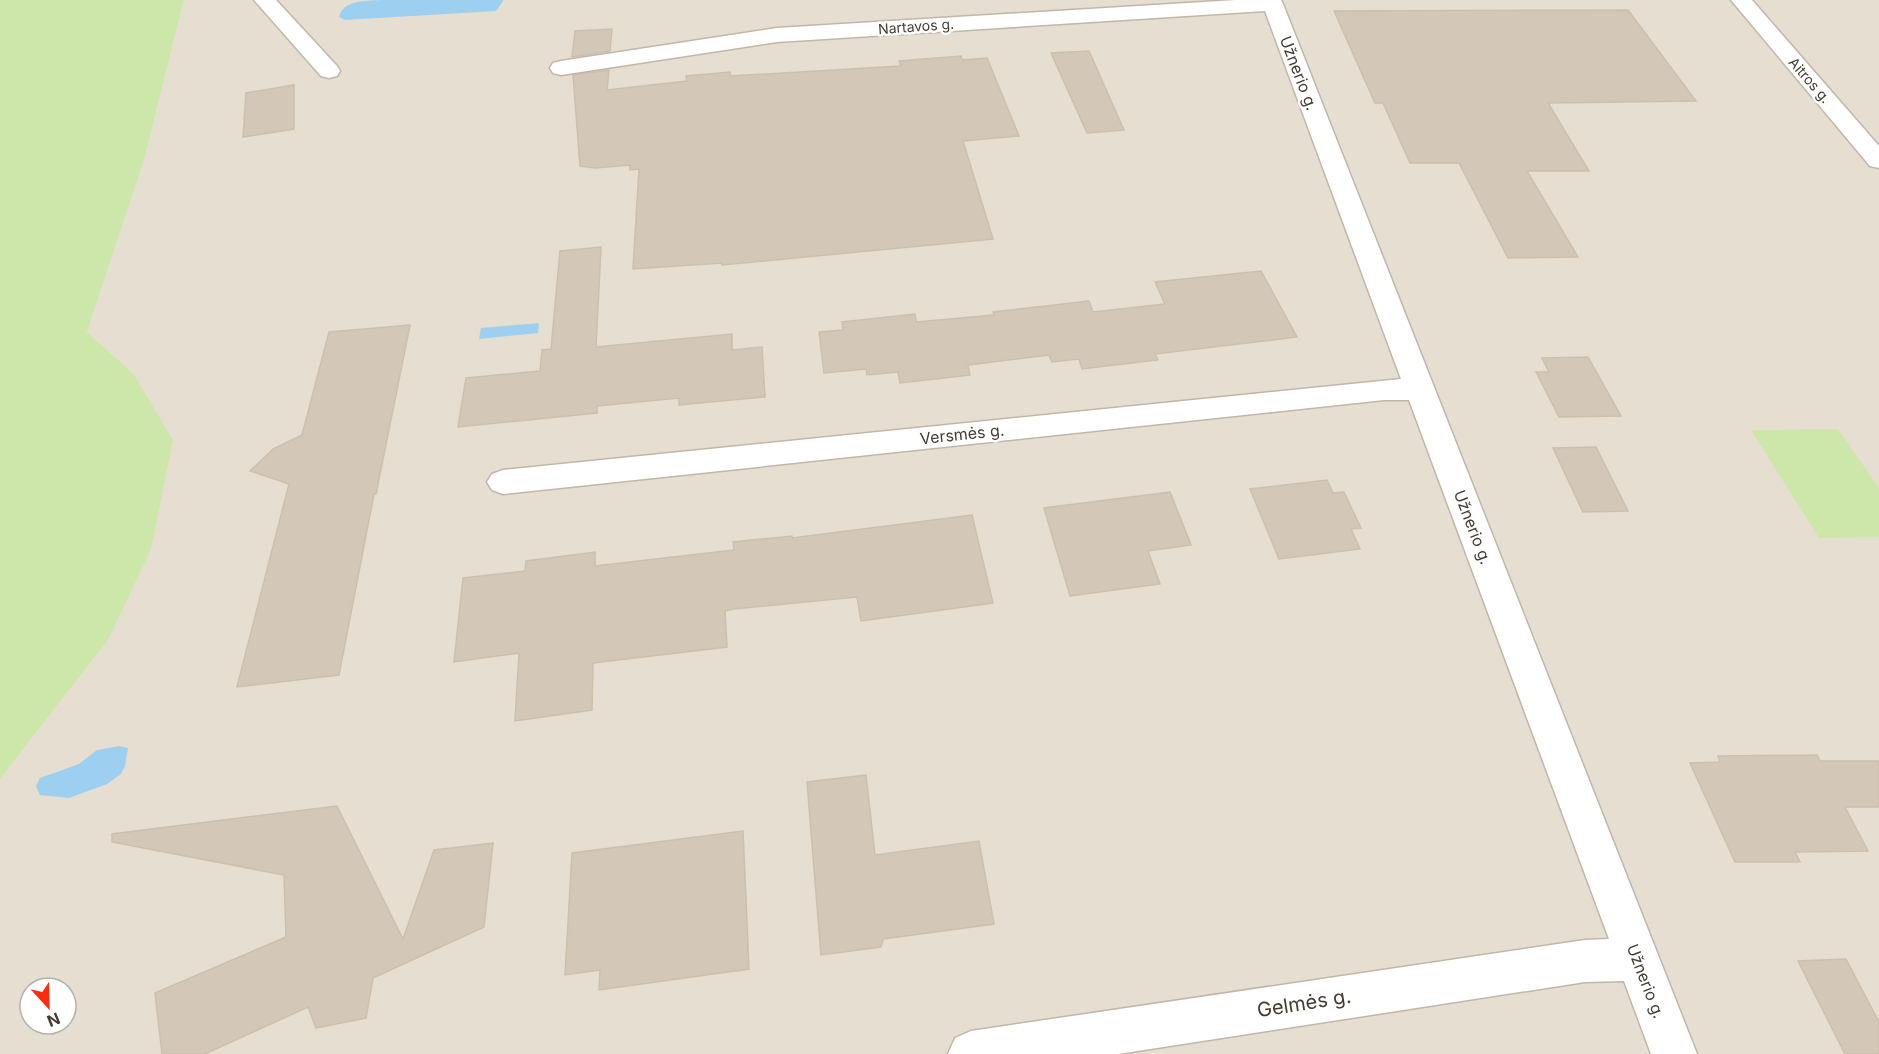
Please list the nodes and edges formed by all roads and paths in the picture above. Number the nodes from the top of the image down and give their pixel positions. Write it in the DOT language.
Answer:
graph roads {
  1 [pos="264,0"];
  2 [pos="1741,0"];
  3 [pos="1272,2"];
  4 [pos="561,68"];
  5 [pos="329,70"];
  6 [pos="1879,161"];
  7 [pos="1421,389"];
  8 [pos="503,482"];
  9 [pos="1638,960"];
  10 [pos="971,1054"];
  11 [pos="1674,1054"];
  1 -- 5 [label="street"];
  2 -- 6 [label="street, Aitros g."];
  3 -- 4 [label="street, Nartavos g."];
  3 -- 7 [label="street, Užnerio g."];
  7 -- 8 [label="street, Versmės g."];
  7 -- 9 [label="street, Užnerio g."];
  9 -- 10 [label="street, Gelmės g."];
  9 -- 11 [label="street, Užnerio g."];
}
